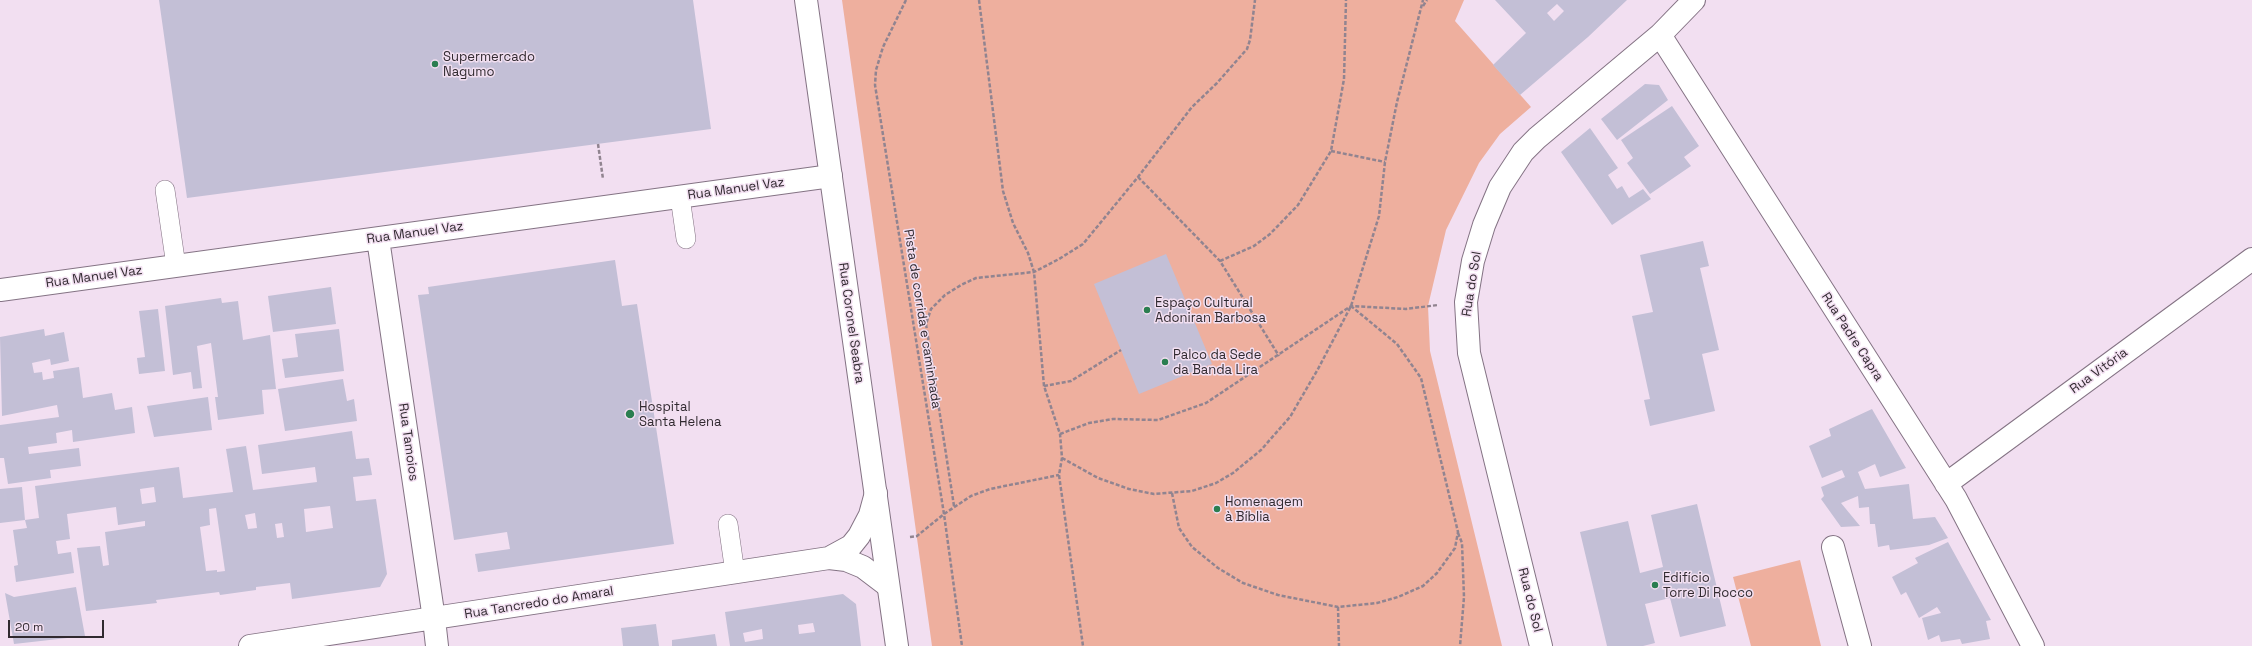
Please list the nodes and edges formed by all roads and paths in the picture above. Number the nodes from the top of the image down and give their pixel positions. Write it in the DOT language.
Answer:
graph roads {
  1 [pos="806,0"];
  2 [pos="906,0"];
  3 [pos="979,0"];
  4 [pos="1255,0"];
  5 [pos="1346,0"];
  6 [pos="1423,0"];
  7 [pos="1427,0"];
  8 [pos="1694,0"];
  9 [pos="1420,10"];
  10 [pos="1660,35"];
  11 [pos="598,144"];
  12 [pos="1331,151"];
  13 [pos="1385,162"];
  14 [pos="830,176"];
  15 [pos="1138,178"];
  16 [pos="165,190"];
  17 [pos="680,197"];
  18 [pos="607,207"];
  19 [pos="378,239"];
  20 [pos="686,239"];
  21 [pos="2252,259"];
  22 [pos="1220,261"];
  23 [pos="176,266"];
  24 [pos="1034,272"];
  25 [pos="0,290"];
  26 [pos="1466,302"];
  27 [pos="1351,306"];
  28 [pos="1121,350"];
  29 [pos="1279,356"];
  30 [pos="1044,386"];
  31 [pos="1060,434"];
  32 [pos="1062,458"];
  33 [pos="1059,475"];
  34 [pos="1946,484"];
  35 [pos="876,493"];
  36 [pos="1172,493"];
  37 [pos="954,506"];
  38 [pos="944,514"];
  39 [pos="728,524"];
  40 [pos="1458,532"];
  41 [pos="883,542"];
  42 [pos="1833,547"];
  43 [pos="829,558"];
  44 [pos="735,573"];
  45 [pos="888,586"];
  46 [pos="1338,607"];
  47 [pos="434,619"];
  48 [pos="250,646"];
  49 [pos="437,646"];
  50 [pos="897,646"];
  51 [pos="962,646"];
  52 [pos="1083,646"];
  53 [pos="1339,646"];
  54 [pos="1460,646"];
  55 [pos="1541,646"];
  56 [pos="1860,646"];
  57 [pos="2034,646"];
  1 -- 14 [label="street, Rua Coronel Seabra"];
  2 -- 38 [label="path, Pista de corrida e caminhada"];
  3 -- 24 [label="path"];
  4 -- 15 [label="path"];
  5 -- 12 [label="path"];
  6 -- 9 [label="path"];
  7 -- 9 [label="path"];
  8 -- 10 [label="street, Rua do Sol"];
  9 -- 13 [label="path"];
  10 -- 26 [label="street, Rua do Sol"];
  10 -- 34 [label="street, Rua Padre Capra"];
  11 -- 18 [label="path"];
  12 -- 13 [label="path"];
  12 -- 22 [label="path"];
  13 -- 27 [label="path"];
  14 -- 17 [label="street, Rua Manuel Vaz"];
  14 -- 35 [label="street, Rua Coronel Seabra"];
  15 -- 22 [label="path"];
  15 -- 24 [label="path"];
  16 -- 23 [label="lane"];
  17 -- 18 [label="street, Rua Manuel Vaz"];
  17 -- 20 [label="lane"];
  18 -- 19 [label="street, Rua Manuel Vaz"];
  19 -- 23 [label="street, Rua Manuel Vaz"];
  19 -- 47 [label="street, Rua Tamoios"];
  21 -- 34 [label="street, Rua Vitória"];
  22 -- 29 [label="path"];
  23 -- 25 [label="street, Rua Manuel Vaz"];
  24 -- 30 [label="path"];
  24 -- 37 [label="path"];
  26 -- 27 [label="path"];
  26 -- 55 [label="street, Rua do Sol"];
  27 -- 29 [label="path"];
  27 -- 36 [label="path"];
  27 -- 40 [label="path"];
  28 -- 30 [label="path"];
  29 -- 31 [label="path"];
  30 -- 31 [label="path"];
  31 -- 32 [label="path"];
  32 -- 33 [label="path"];
  32 -- 36 [label="path"];
  33 -- 37 [label="path"];
  33 -- 52 [label="path"];
  34 -- 57 [label="street, Rua Padre Capra"];
  35 -- 41 [label="street, Rua Coronel Seabra"];
  35 -- 43 [label="street, Rua Tancredo do Amaral"];
  36 -- 46 [label="path"];
  37 -- 38 [label="path"];
  38 -- 41 [label="path"];
  38 -- 51 [label="path, Pista de corrida e caminhada"];
  39 -- 44 [label="lane"];
  40 -- 46 [label="path"];
  40 -- 54 [label="path"];
  41 -- 45 [label="street, Rua Coronel Seabra"];
  42 -- 56 [label="street"];
  43 -- 44 [label="street, Rua Tancredo do Amaral"];
  43 -- 45 [label="street, Rua Tancredo do Amaral"];
  44 -- 47 [label="street, Rua Tancredo do Amaral"];
  45 -- 50 [label="street, Rua Coronel Seabra"];
  46 -- 53 [label="path"];
  47 -- 48 [label="street, Rua Tancredo do Amaral"];
  47 -- 49 [label="street, Rua Tamoios"];
}
